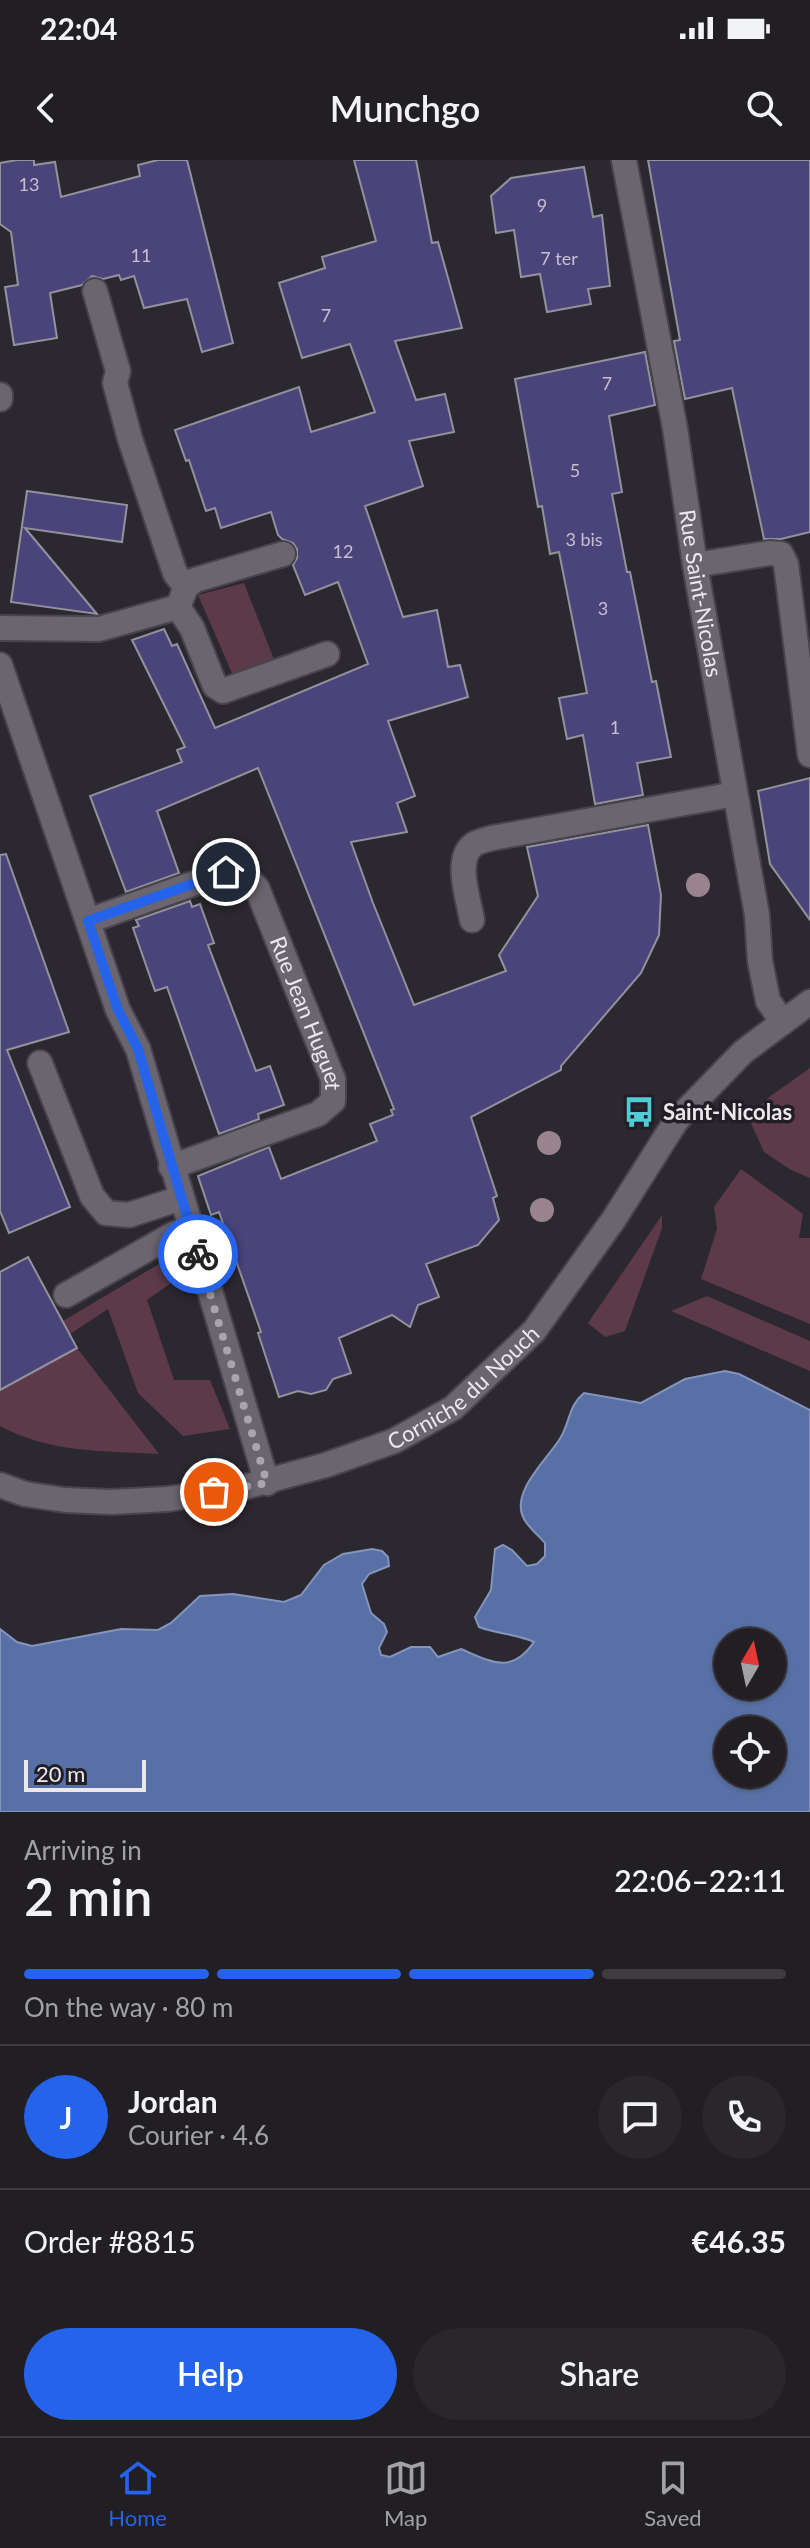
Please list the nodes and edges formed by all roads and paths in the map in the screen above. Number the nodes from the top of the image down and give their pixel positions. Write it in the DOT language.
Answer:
graph roads {
  1 [pos="624,160"];
  2 [pos="95,291"];
  3 [pos="283,554"];
  4 [pos="695,565"];
  5 [pos="182,597"];
  6 [pos="0,628"];
  7 [pos="327,654"];
  8 [pos="0,665"];
  9 [pos="810,755"];
  10 [pos="735,794"];
  11 [pos="472,920"];
  12 [pos="88,921"];
  13 [pos="810,1002"];
  14 [pos="783,1022"];
  15 [pos="40,1063"];
  16 [pos="171,1167"];
  17 [pos="181,1198"];
  18 [pos="190,1228"];
  19 [pos="66,1295"];
  20 [pos="267,1483"];
  21 [pos="0,1485"];
  1 -- 4 [label="street, Rue Saint-Nicolas"];
  2 -- 5 [label="street"];
  3 -- 5 [label="street"];
  4 -- 9 [label="street"];
  4 -- 10 [label="street, Rue Saint-Nicolas"];
  5 -- 6 [label="street"];
  5 -- 7 [label="street"];
  8 -- 12 [label="street"];
  10 -- 11 [label="street"];
  10 -- 14 [label="street, Rue Saint-Nicolas"];
  12 -- 16 [label="street"];
  12 -- 16 [label="street, Rue Jean Huguet"];
  13 -- 14 [label="street, Corniche du Nouch"];
  14 -- 20 [label="street, Corniche du Nouch"];
  15 -- 17 [label="street"];
  16 -- 17 [label="street"];
  17 -- 18 [label="street"];
  18 -- 19 [label="street"];
  18 -- 20 [label="street"];
  20 -- 21 [label="street, Corniche du Nouch"];
}
